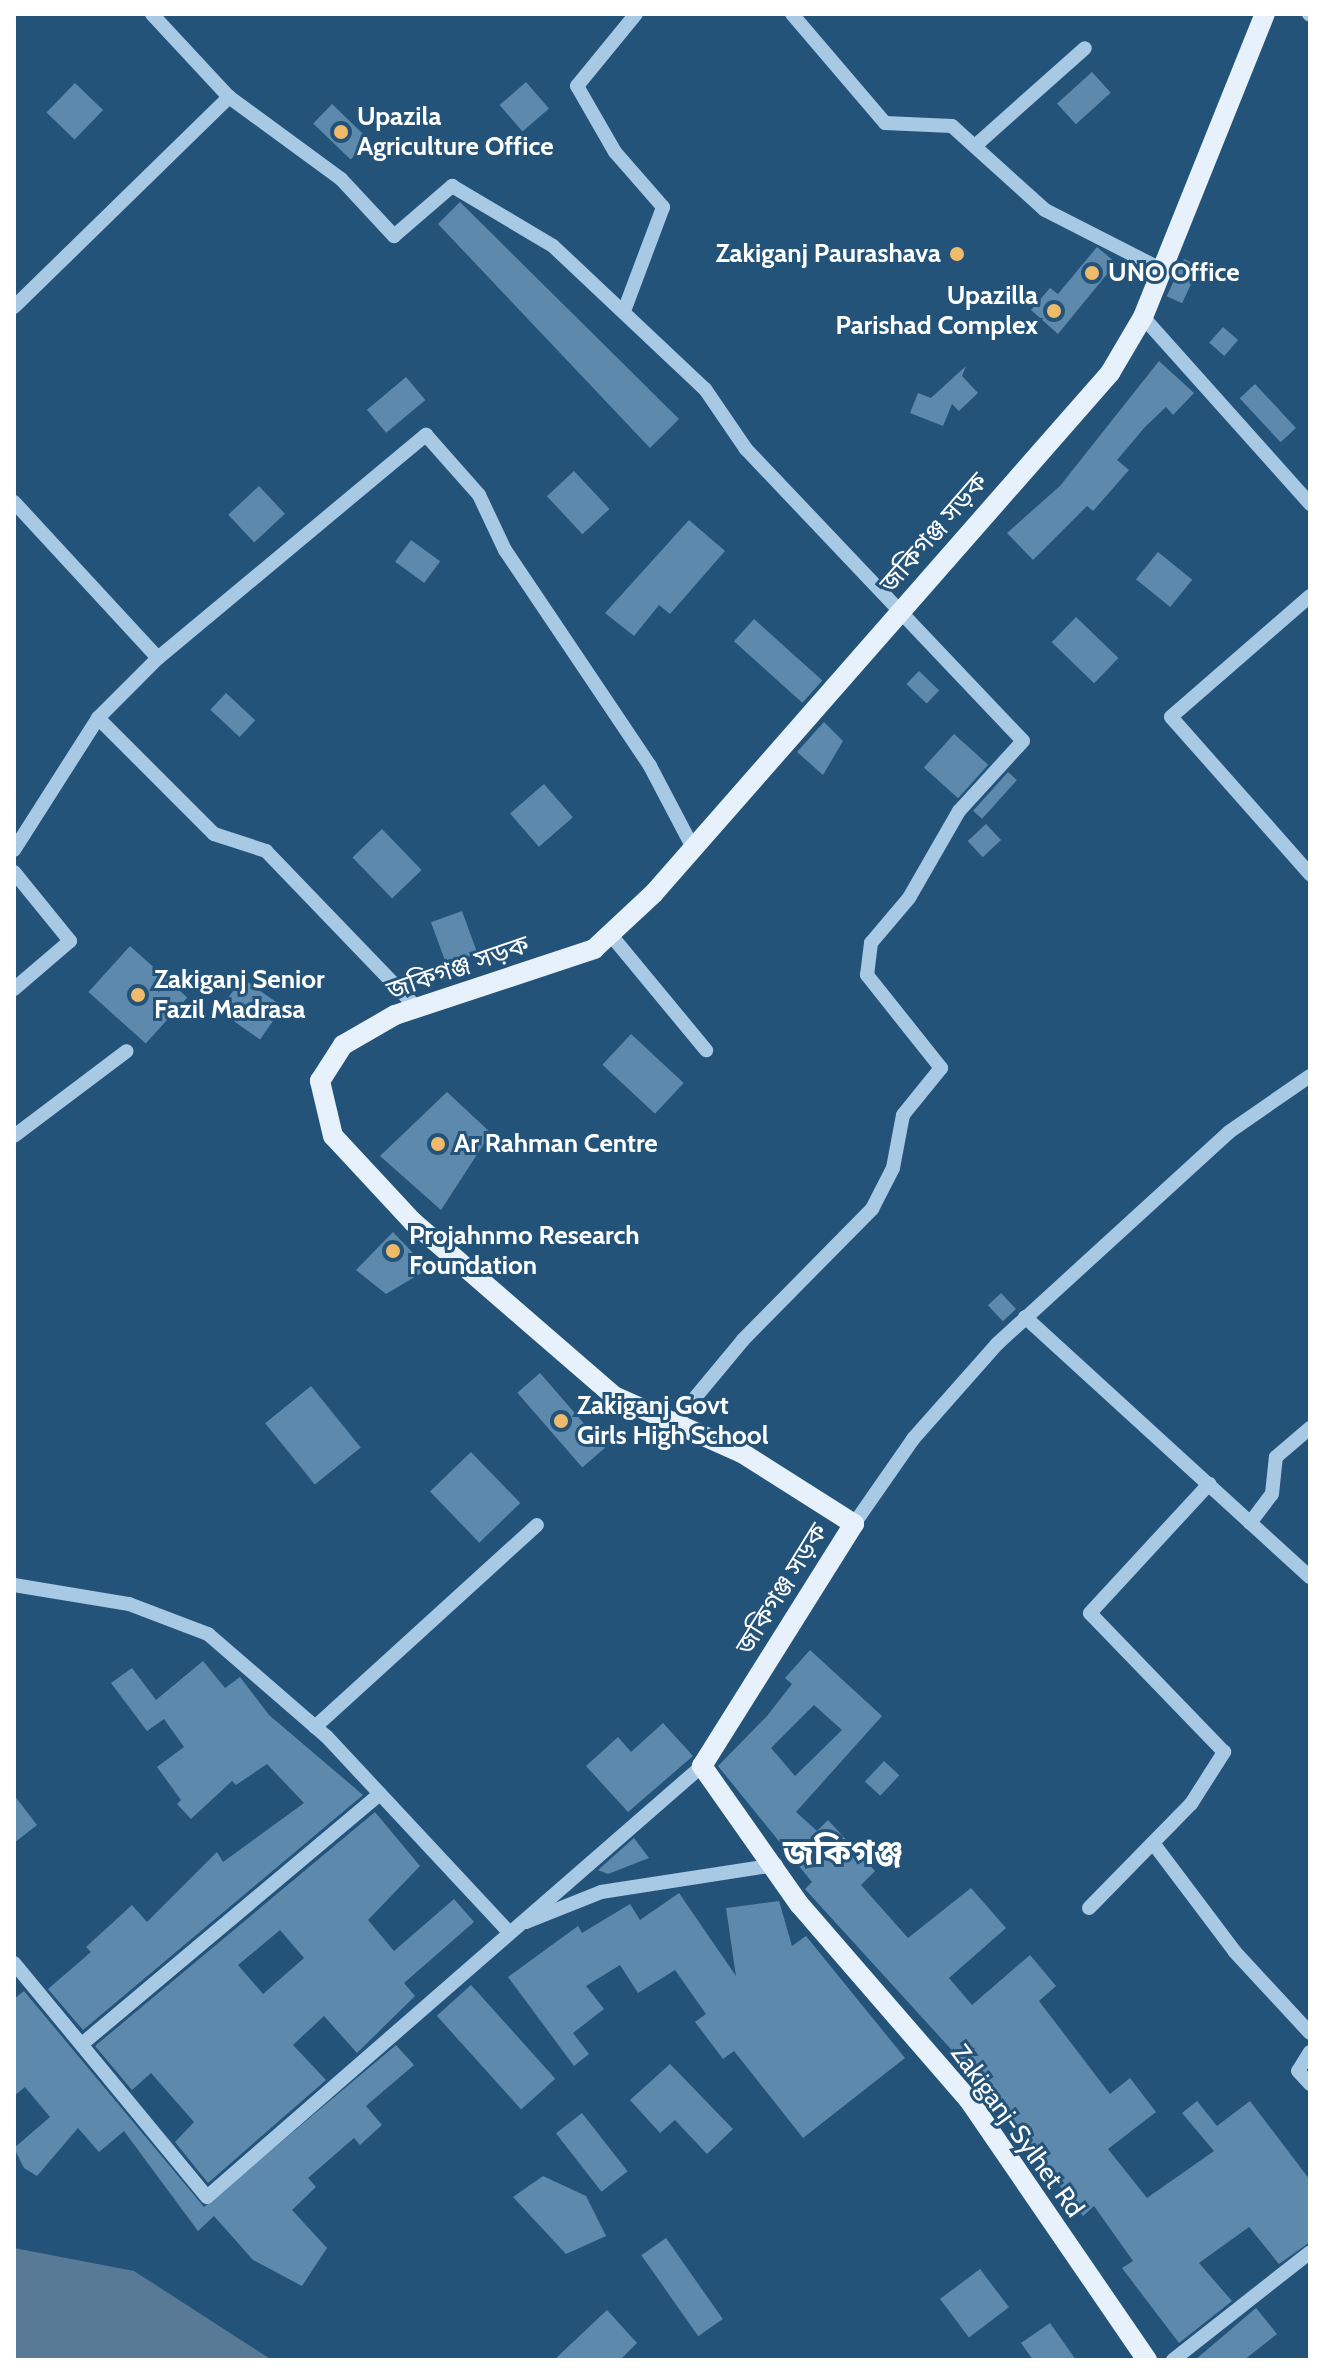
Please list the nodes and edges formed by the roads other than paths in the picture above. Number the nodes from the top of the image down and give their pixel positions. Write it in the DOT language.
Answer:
graph roads {
  1 [pos="152,14"];
  2 [pos="636,14"];
  3 [pos="792,14"];
  4 [pos="1265,14"];
  5 [pos="1085,48"];
  6 [pos="229,97"];
  7 [pos="975,146"];
  8 [pos="1163,270"];
  9 [pos="14,307"];
  10 [pos="624,311"];
  11 [pos="1143,317"];
  12 [pos="14,502"];
  13 [pos="1310,504"];
  14 [pos="1310,596"];
  15 [pos="903,609"];
  16 [pos="158,658"];
  17 [pos="98,718"];
  18 [pos="693,848"];
  19 [pos="14,850"];
  20 [pos="14,872"];
  21 [pos="1310,874"];
  22 [pos="610,934"];
  23 [pos="14,989"];
  24 [pos="417,1008"];
  25 [pos="706,1050"];
  26 [pos="127,1051"];
  27 [pos="1310,1076"];
  28 [pos="14,1136"];
  29 [pos="1025,1317"];
  30 [pos="674,1423"];
  31 [pos="1310,1428"];
  32 [pos="1209,1484"];
  33 [pos="1250,1523"];
  34 [pos="854,1524"];
  35 [pos="537,1525"];
  36 [pos="1310,1577"];
  37 [pos="14,1585"];
  38 [pos="315,1727"];
  39 [pos="702,1766"];
  40 [pos="380,1794"];
  41 [pos="1153,1843"];
  42 [pos="776,1865"];
  43 [pos="1089,1908"];
  44 [pos="508,1931"];
  45 [pos="14,1963"];
  46 [pos="1310,2033"];
  47 [pos="82,2044"];
  48 [pos="1310,2052"];
  49 [pos="1310,2084"];
  50 [pos="1310,2252"];
  51 [pos="1147,2360"];
  52 [pos="1173,2360"];
  1 -- 6 [label="street"];
  2 -- 10 [label="street"];
  3 -- 7 [label="street"];
  4 -- 8 [label="main road, জকিগঞ্জ সড়ক"];
  5 -- 7 [label="street"];
  6 -- 9 [label="street"];
  6 -- 10 [label="street"];
  7 -- 8 [label="street"];
  8 -- 11 [label="main road, জকিগঞ্জ সড়ক"];
  10 -- 15 [label="street"];
  11 -- 13 [label="street"];
  11 -- 15 [label="main road, জকিগঞ্জ সড়ক"];
  12 -- 16 [label="street"];
  14 -- 21 [label="street"];
  15 -- 18 [label="main road, জকিগঞ্জ সড়ক"];
  15 -- 30 [label="street"];
  16 -- 17 [label="street"];
  16 -- 18 [label="street"];
  17 -- 19 [label="street"];
  17 -- 24 [label="street"];
  18 -- 22 [label="main road, জকিগঞ্জ সড়ক"];
  20 -- 23 [label="street"];
  22 -- 24 [label="main road, জকিগঞ্জ সড়ক"];
  22 -- 25 [label="street"];
  24 -- 30 [label="main road, জকিগঞ্জ সড়ক"];
  26 -- 28 [label="street"];
  27 -- 29 [label="street"];
  29 -- 32 [label="street"];
  29 -- 34 [label="street"];
  30 -- 34 [label="main road, জকিগঞ্জ সড়ক"];
  31 -- 33 [label="street"];
  32 -- 33 [label="street"];
  32 -- 41 [label="street"];
  33 -- 36 [label="street"];
  34 -- 39 [label="main road, জকিগঞ্জ সড়ক"];
  35 -- 38 [label="street"];
  37 -- 38 [label="street"];
  38 -- 40 [label="street"];
  39 -- 42 [label="main road"];
  39 -- 44 [label="street"];
  40 -- 44 [label="street"];
  40 -- 47 [label="street"];
  41 -- 43 [label="street"];
  41 -- 46 [label="street"];
  42 -- 44 [label="street"];
  42 -- 51 [label="main road, Zakiganj-Sylhet Rd"];
  44 -- 47 [label="street"];
  45 -- 47 [label="street"];
  48 -- 49 [label="street"];
  50 -- 52 [label="street"];
}
